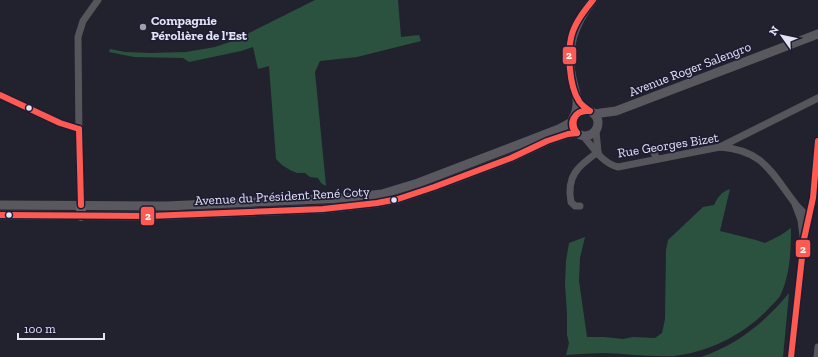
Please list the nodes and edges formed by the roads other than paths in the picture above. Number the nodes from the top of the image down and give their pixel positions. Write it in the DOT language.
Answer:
graph roads {
  1 [pos="98,0"];
  2 [pos="593,0"];
  3 [pos="818,34"];
  4 [pos="0,95"];
  5 [pos="818,98"];
  6 [pos="578,100"];
  7 [pos="616,111"];
  8 [pos="592,112"];
  9 [pos="574,119"];
  10 [pos="597,128"];
  11 [pos="79,129"];
  12 [pos="580,134"];
  13 [pos="746,135"];
  14 [pos="818,141"];
  15 [pos="720,147"];
  16 [pos="653,151"];
  17 [pos="598,152"];
  18 [pos="749,154"];
  19 [pos="657,159"];
  20 [pos="813,194"];
  21 [pos="795,204"];
  22 [pos="0,205"];
  23 [pos="82,205"];
  24 [pos="580,206"];
  25 [pos="0,215"];
  26 [pos="81,216"];
  27 [pos="808,218"];
  28 [pos="804,238"];
  29 [pos="818,348"];
  30 [pos="791,357"];
  31 [pos="817,357"];
  1 -- 11 [label="street"];
  2 -- 6 [label="main road"];
  3 -- 7 [label="main road, Avenue Roger Salengro"];
  4 -- 11 [label="street"];
  5 -- 13 [label="street"];
  6 -- 8 [label="main road"];
  6 -- 9 [label="main road"];
  7 -- 8 [label="main road, Avenue Roger Salengro"];
  7 -- 10 [label="main road, Avenue Roger Salengro"];
  8 -- 9 [label="main road"];
  8 -- 10 [label="main road"];
  9 -- 12 [label="main road"];
  9 -- 23 [label="main road, Avenue du Président René Coty"];
  10 -- 12 [label="main road"];
  10 -- 17 [label="street, Rue Georges Bizet"];
  11 -- 23 [label="street"];
  12 -- 17 [label="street, Rue Georges Bizet"];
  12 -- 26 [label="main road, Avenue du Président René Coty"];
  13 -- 15 [label="street"];
  13 -- 18 [label="street"];
  14 -- 20 [label="street"];
  15 -- 18 [label="street, Rue Georges Bizet"];
  15 -- 19 [label="street, Rue Georges Bizet"];
  16 -- 19 [label="street"];
  17 -- 19 [label="street, Rue Georges Bizet"];
  17 -- 24 [label="street"];
  18 -- 21 [label="street, Rue Georges Bizet"];
  20 -- 21 [label="street"];
  20 -- 27 [label="street"];
  21 -- 27 [label="street, Rue Georges Bizet"];
  21 -- 28 [label="street, Rue Georges Bizet"];
  22 -- 23 [label="main road, Avenue du Président René Coty"];
  23 -- 26 [label="main road"];
  25 -- 26 [label="main road, Avenue du Président René Coty"];
  27 -- 28 [label="street, Rue Georges Bizet"];
  28 -- 30 [label="street, Rue Georges Bizet"];
  29 -- 31 [label="street"];
}
